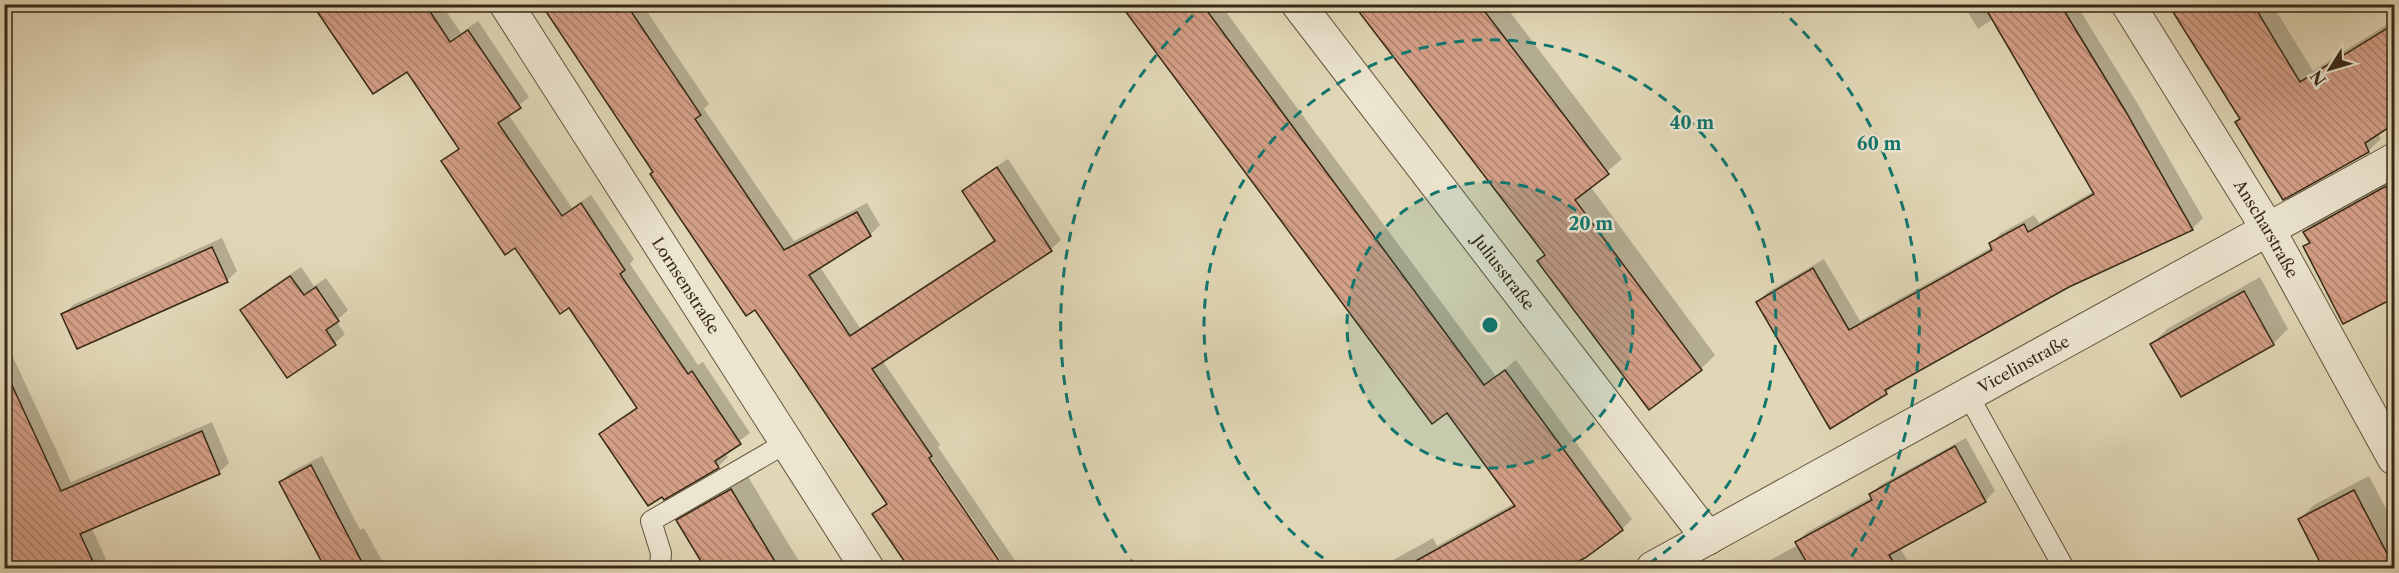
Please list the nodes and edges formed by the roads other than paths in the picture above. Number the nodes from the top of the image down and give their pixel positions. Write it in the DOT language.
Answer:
graph roads {
  1 [pos="506,4"];
  2 [pos="1298,4"];
  3 [pos="2128,4"];
  4 [pos="2394,160"];
  5 [pos="2268,229"];
  6 [pos="1968,394"];
  7 [pos="786,443"];
  8 [pos="2394,458"];
  9 [pos="1708,538"];
  10 [pos="660,568"];
  11 [pos="867,568"];
  12 [pos="1653,568"];
  13 [pos="2064,568"];
  1 -- 7 [label="street, Lornsenstraße"];
  2 -- 9 [label="street, Juliusstraße"];
  3 -- 5 [label="street, Anscharstraße"];
  4 -- 5 [label="street, Vicelinstraße"];
  5 -- 6 [label="street, Vicelinstraße"];
  5 -- 8 [label="street, Anscharstraße"];
  6 -- 9 [label="street, Vicelinstraße"];
  6 -- 13 [label="lane"];
  7 -- 10 [label="lane"];
  7 -- 11 [label="street, Lornsenstraße"];
  9 -- 12 [label="street, Vicelinstraße"];
}
